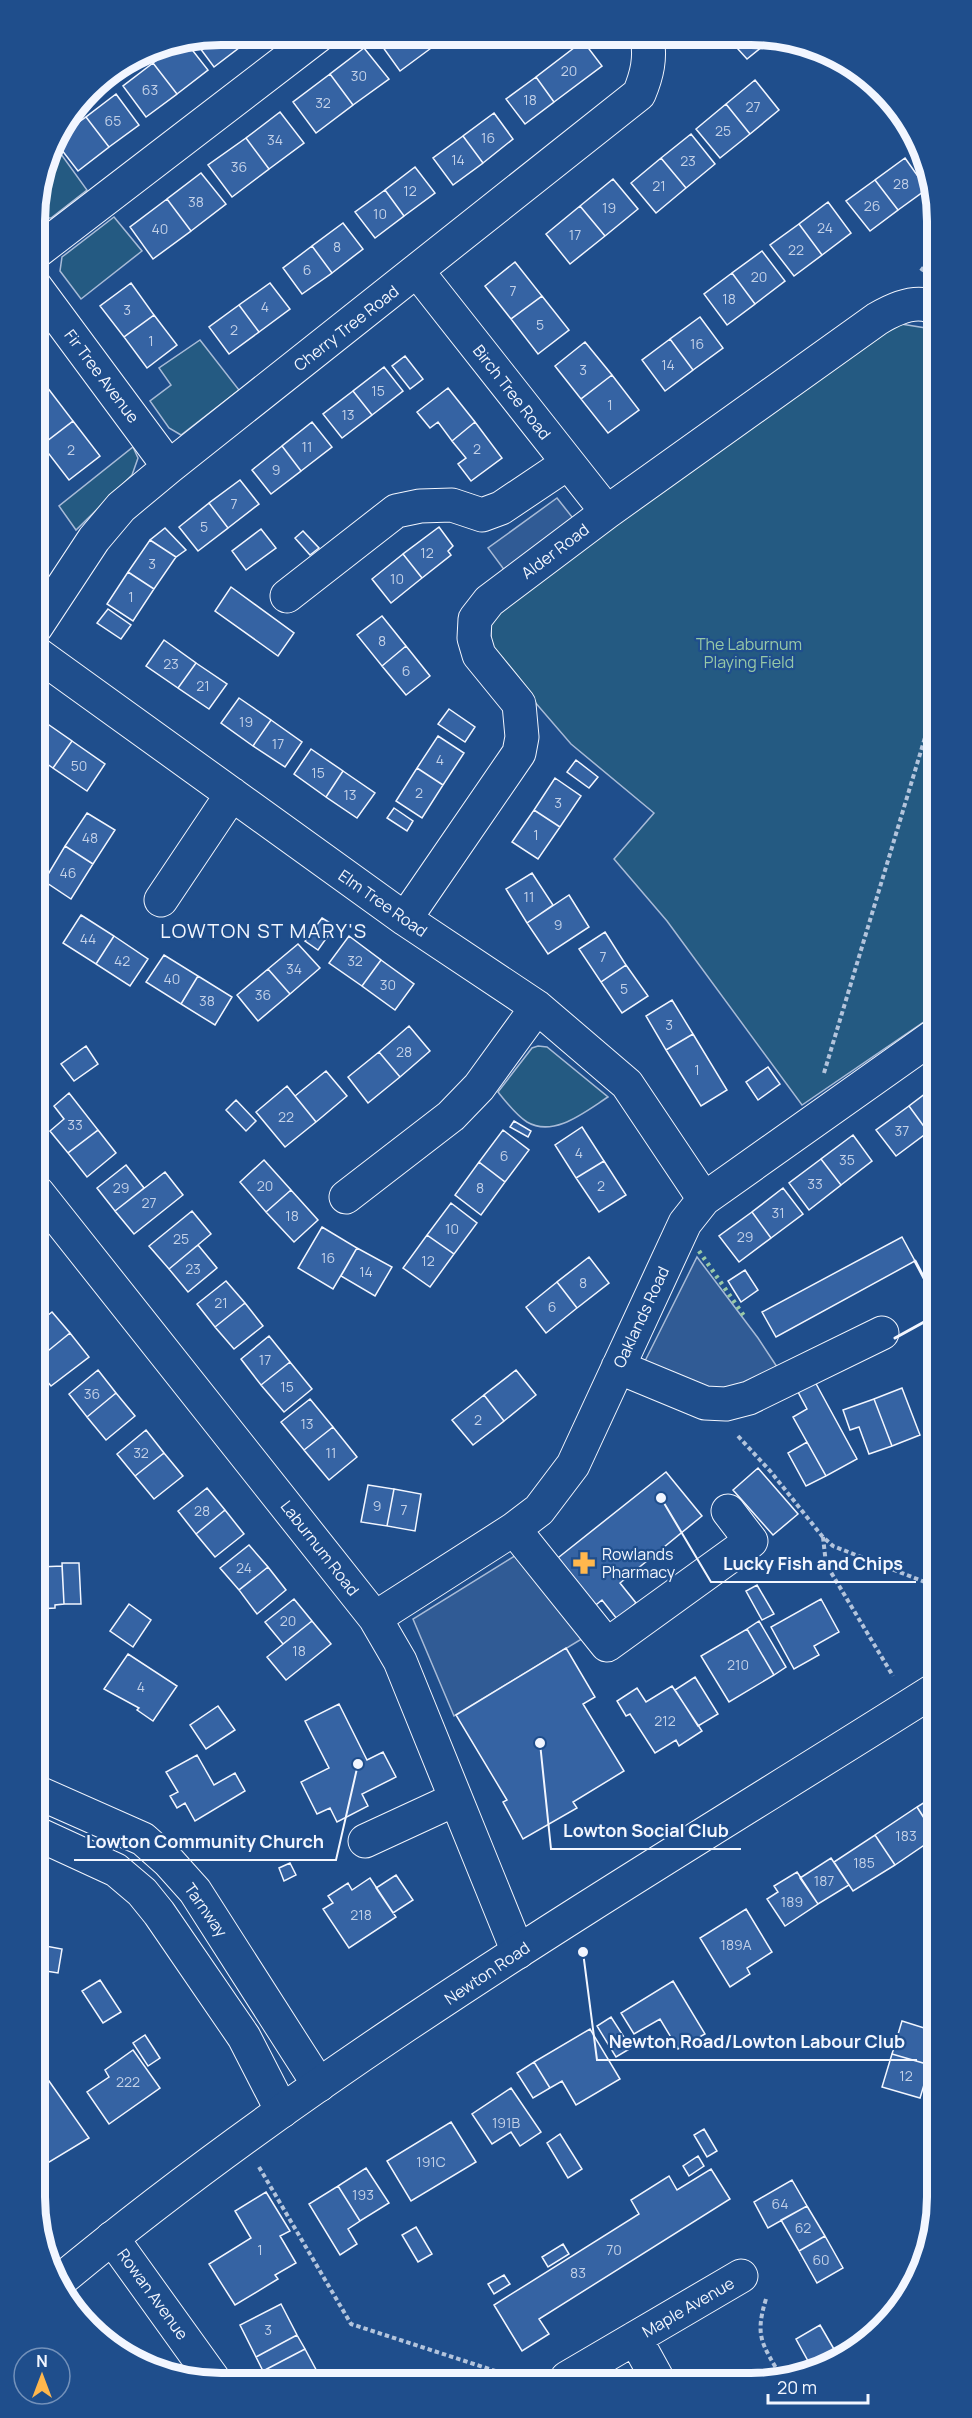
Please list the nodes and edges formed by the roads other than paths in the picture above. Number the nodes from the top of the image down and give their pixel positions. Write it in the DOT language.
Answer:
graph roads {
  1 [pos="306,45"];
  2 [pos="649,45"];
  3 [pos="45,246"];
  4 [pos="417,271"];
  5 [pos="45,300"];
  6 [pos="927,305"];
  7 [pos="568,463"];
  8 [pos="169,467"];
  9 [pos="607,512"];
  10 [pos="287,596"];
  11 [pos="45,613"];
  12 [pos="45,659"];
  13 [pos="232,794"];
  14 [pos="161,900"];
  15 [pos="405,919"];
  16 [pos="537,1007"];
  17 [pos="927,1041"];
  18 [pos="346,1197"];
  19 [pos="704,1199"];
  20 [pos="45,1202"];
  21 [pos="882,1333"];
  22 [pos="618,1367"];
  23 [pos="728,1512"];
  24 [pos="514,1529"];
  25 [pos="375,1618"];
  26 [pos="923,1697"];
  27 [pos="45,1796"];
  28 [pos="456,1799"];
  29 [pos="45,1837"];
  30 [pos="365,1841"];
  31 [pos="518,1952"];
  32 [pos="319,2085"];
  33 [pos="282,2111"];
  34 [pos="112,2238"];
  35 [pos="741,2276"];
  36 [pos="64,2277"];
  37 [pos="635,2338"];
  38 [pos="209,2373"];
  39 [pos="576,2373"];
  40 [pos="654,2373"];
  1 -- 3 [label="street"];
  2 -- 4 [label="street, Cherry Tree Road"];
  4 -- 7 [label="street, Birch Tree Road"];
  4 -- 8 [label="street, Cherry Tree Road"];
  5 -- 8 [label="street, Fir Tree Avenue"];
  6 -- 9 [label="street, Alder Road"];
  7 -- 9 [label="street, Birch Tree Road"];
  7 -- 10 [label="street"];
  8 -- 11 [label="street, Cherry Tree Road"];
  9 -- 15 [label="street, Alder Road"];
  12 -- 13 [label="street, Elm Tree Road"];
  13 -- 14 [label="street"];
  13 -- 15 [label="street, Elm Tree Road"];
  15 -- 16 [label="street, Elm Tree Road"];
  16 -- 18 [label="street"];
  16 -- 19 [label="street, Elm Tree Road"];
  17 -- 19 [label="street, Oaklands Road"];
  19 -- 22 [label="street, Oaklands Road"];
  20 -- 25 [label="street, Laburnum Road"];
  21 -- 22 [label="street"];
  22 -- 24 [label="street, Oaklands Road"];
  23 -- 24 [label="street"];
  24 -- 25 [label="street, Oaklands Road"];
  25 -- 28 [label="street, Laburnum Road"];
  26 -- 31 [label="street, Newton Road"];
  27 -- 32 [label="street, Tarnway"];
  28 -- 30 [label="street"];
  28 -- 31 [label="street, Laburnum Road"];
  29 -- 33 [label="street"];
  31 -- 32 [label="street, Newton Road"];
  32 -- 33 [label="street, Newton Road"];
  33 -- 34 [label="street, Newton Road"];
  34 -- 36 [label="street, Newton Road"];
  34 -- 38 [label="street, Rowan Avenue"];
  35 -- 37 [label="street, Maple Avenue"];
  37 -- 39 [label="street, Maple Avenue"];
  37 -- 40 [label="street, Maple Avenue"];
}
